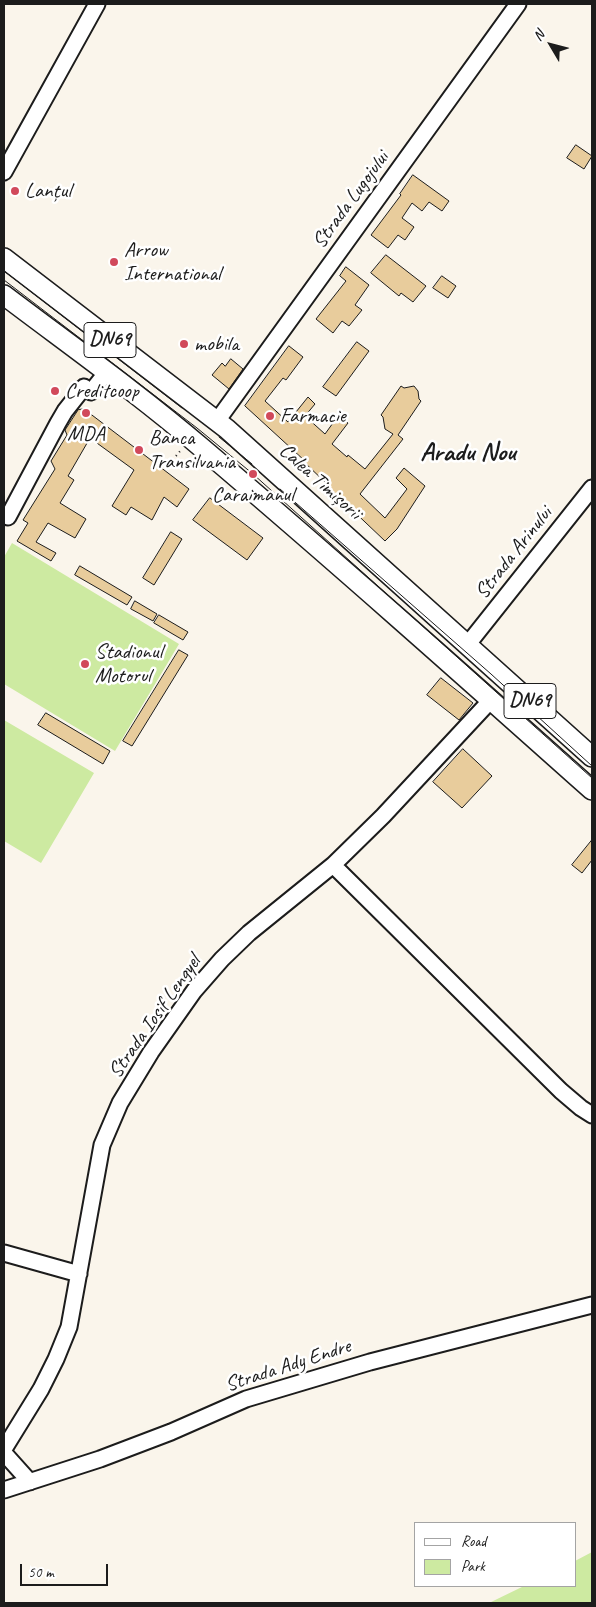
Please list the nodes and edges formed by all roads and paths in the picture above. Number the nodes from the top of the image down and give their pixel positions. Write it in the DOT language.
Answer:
graph roads {
  1 [pos="97,4"];
  2 [pos="518,4"];
  3 [pos="4,172"];
  4 [pos="4,258"];
  5 [pos="4,294"];
  6 [pos="106,372"];
  7 [pos="217,420"];
  8 [pos="592,488"];
  9 [pos="8,517"];
  10 [pos="468,644"];
  11 [pos="491,700"];
  12 [pos="592,757"];
  13 [pos="592,790"];
  14 [pos="333,865"];
  15 [pos="592,1115"];
  16 [pos="4,1253"];
  17 [pos="79,1274"];
  18 [pos="592,1305"];
  19 [pos="4,1449"];
  20 [pos="4,1454"];
  21 [pos="30,1482"];
  22 [pos="4,1490"];
  1 -- 3 [label="street"];
  2 -- 7 [label="street, Strada Lugojului"];
  4 -- 7 [label="main road, Calea Timișorii / DN69"];
  5 -- 6 [label="main road, DN69"];
  6 -- 9 [label="street"];
  6 -- 11 [label="main road, DN69"];
  7 -- 10 [label="main road, Calea Timișorii / DN69"];
  8 -- 10 [label="street, Strada Arinului"];
  10 -- 12 [label="main road, Calea Timișorii / DN69"];
  11 -- 13 [label="main road, DN69"];
  11 -- 14 [label="street, Strada Iosif Lengyel"];
  14 -- 15 [label="street"];
  14 -- 17 [label="street, Strada Iosif Lengyel"];
  16 -- 17 [label="street"];
  17 -- 19 [label="street, Strada Iosif Lengyel"];
  18 -- 21 [label="street, Strada Ady Endre"];
  20 -- 21 [label="street"];
  21 -- 22 [label="street, Strada Ady Endre"];
}
